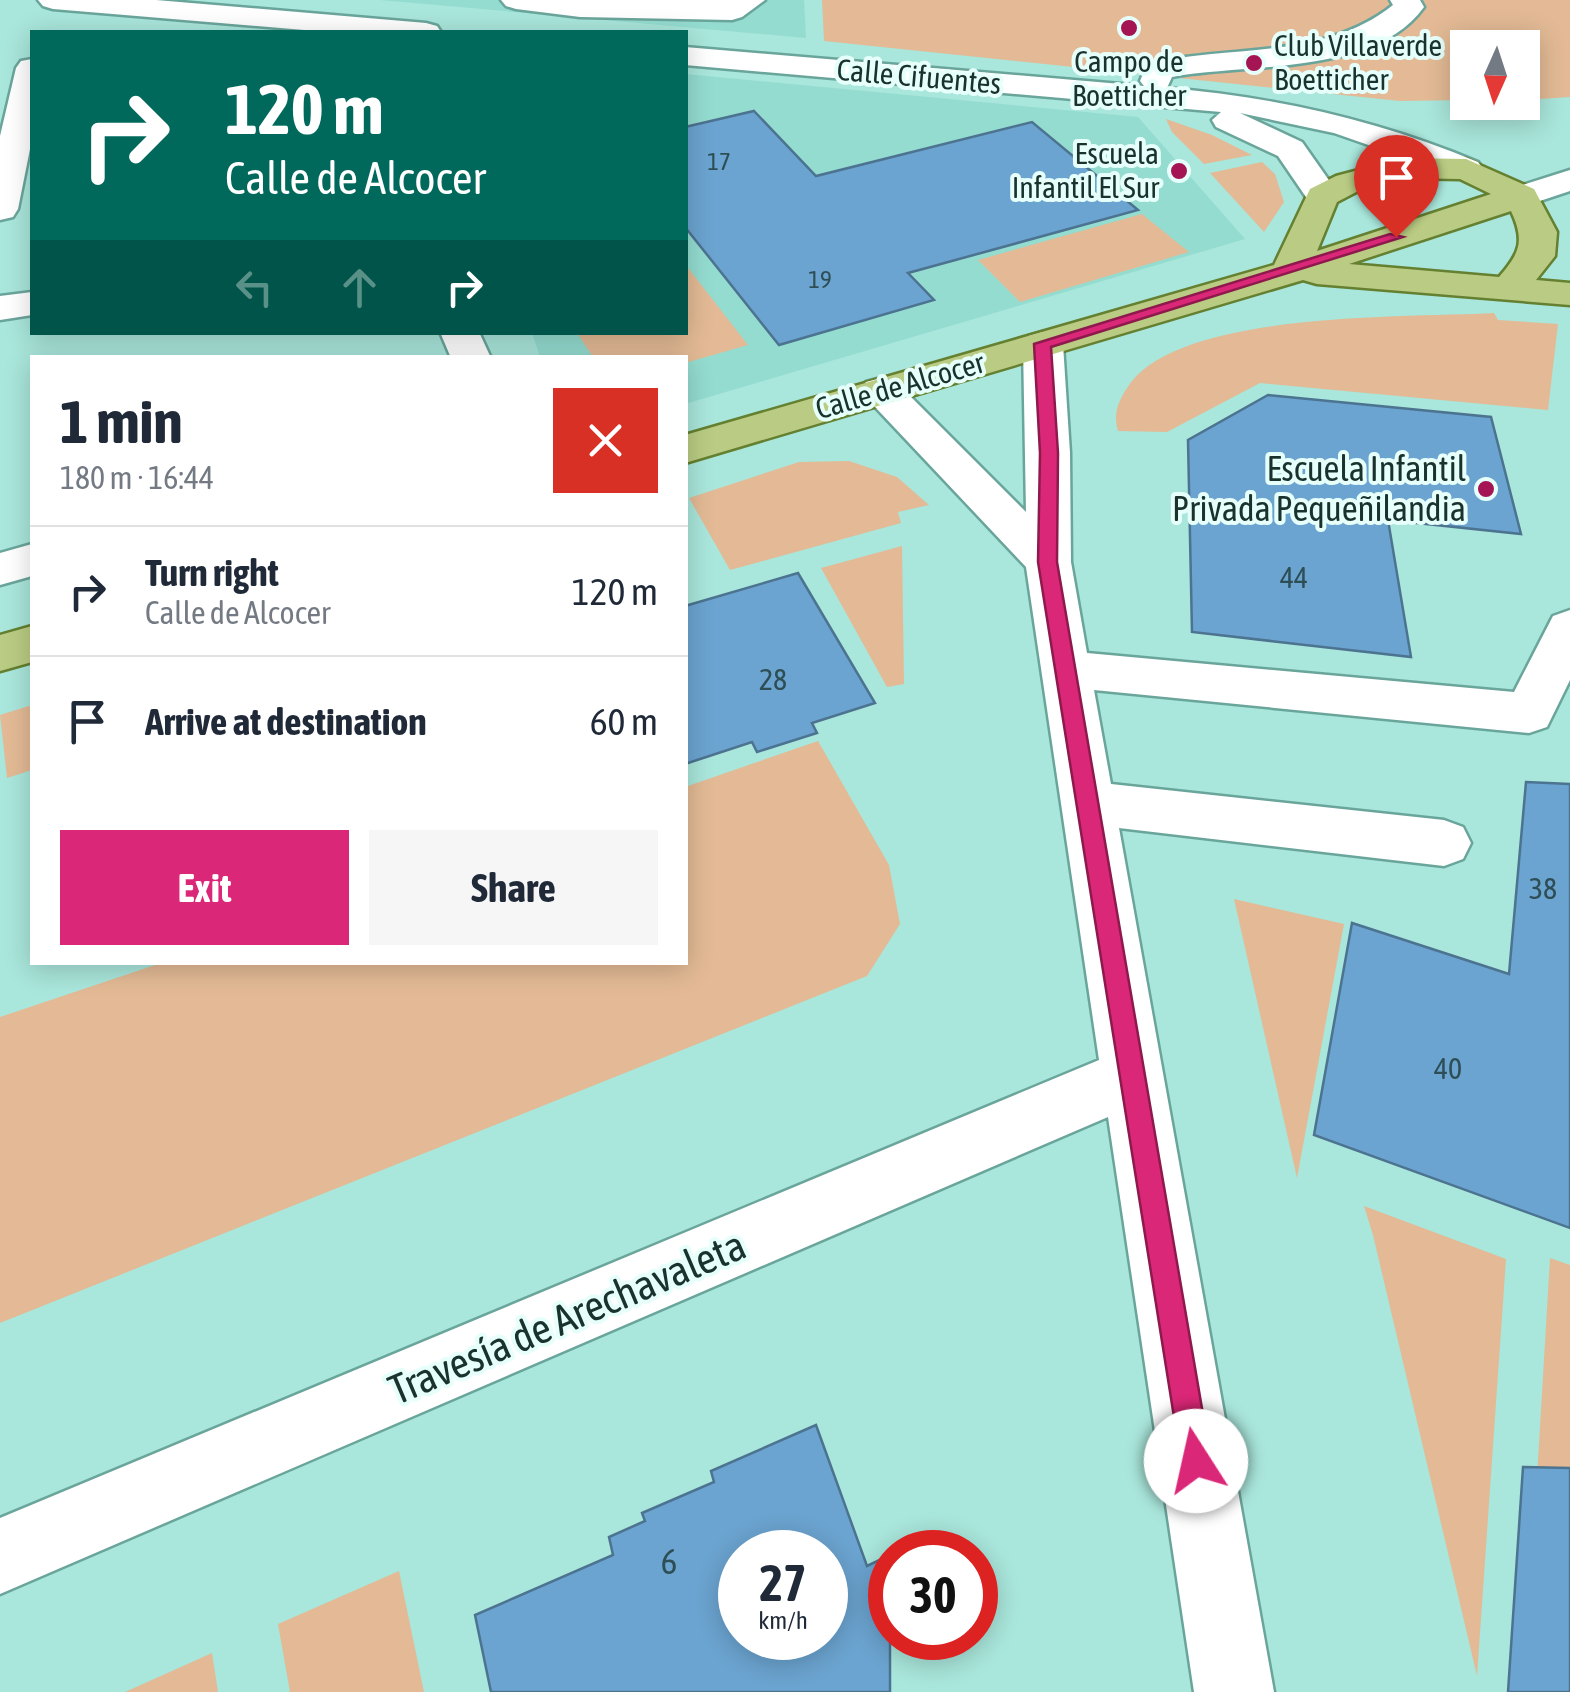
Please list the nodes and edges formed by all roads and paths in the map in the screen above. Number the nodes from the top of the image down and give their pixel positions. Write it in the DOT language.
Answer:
graph roads {
  1 [pos="516,0"];
  2 [pos="750,0"];
  3 [pos="1405,0"];
  4 [pos="61,1"];
  5 [pos="106,2"];
  6 [pos="42,30"];
  7 [pos="405,30"];
  8 [pos="30,54"];
  9 [pos="688,56"];
  10 [pos="1153,98"];
  11 [pos="8,146"];
  12 [pos="1466,168"];
  13 [pos="1570,180"];
  14 [pos="1322,196"];
  15 [pos="1522,196"];
  16 [pos="1,200"];
  17 [pos="1554,241"];
  18 [pos="1289,272"];
  19 [pos="1510,287"];
  20 [pos="1570,294"];
  21 [pos="30,304"];
  22 [pos="0,308"];
  23 [pos="1042,344"];
  24 [pos="881,391"];
  25 [pos="688,448"];
  26 [pos="30,561"];
  27 [pos="1048,562"];
  28 [pos="0,569"];
  29 [pos="1570,628"];
  30 [pos="30,645"];
  31 [pos="0,653"];
  32 [pos="1065,669"];
  33 [pos="1087,803"];
  34 [pos="1444,843"];
  35 [pos="1133,1076"];
  36 [pos="0,1556"];
  37 [pos="1234,1692"];
  1 -- 2 [label="street"];
  3 -- 10 [label="street"];
  4 -- 5 [label="street"];
  4 -- 6 [label="street"];
  5 -- 7 [label="street"];
  8 -- 11 [label="street"];
  9 -- 10 [label="street, Calle Cifuentes"];
  10 -- 12 [label="street, Calle Cifuentes"];
  10 -- 14 [label="street, Calle Cifuentes"];
  11 -- 16 [label="street"];
  12 -- 14 [label="main road"];
  12 -- 15 [label="main road"];
  13 -- 15 [label="street"];
  14 -- 18 [label="main road"];
  15 -- 17 [label="main road"];
  15 -- 18 [label="main road, Calle de Alcocer"];
  17 -- 19 [label="main road"];
  18 -- 19 [label="main road, Calle de Alcocer"];
  18 -- 23 [label="main road, Calle de Alcocer"];
  19 -- 20 [label="main road, Calle de Alcocer"];
  21 -- 22 [label="street"];
  23 -- 24 [label="main road, Calle de Alcocer"];
  23 -- 27 [label="street"];
  24 -- 25 [label="main road, Calle de Alcocer"];
  24 -- 27 [label="street"];
  26 -- 28 [label="street"];
  27 -- 32 [label="street"];
  29 -- 32 [label="street"];
  30 -- 31 [label="main road"];
  32 -- 33 [label="street"];
  33 -- 34 [label="street"];
  33 -- 35 [label="street"];
  35 -- 36 [label="street, Travesía de Arechavaleta"];
  35 -- 37 [label="street"];
}
